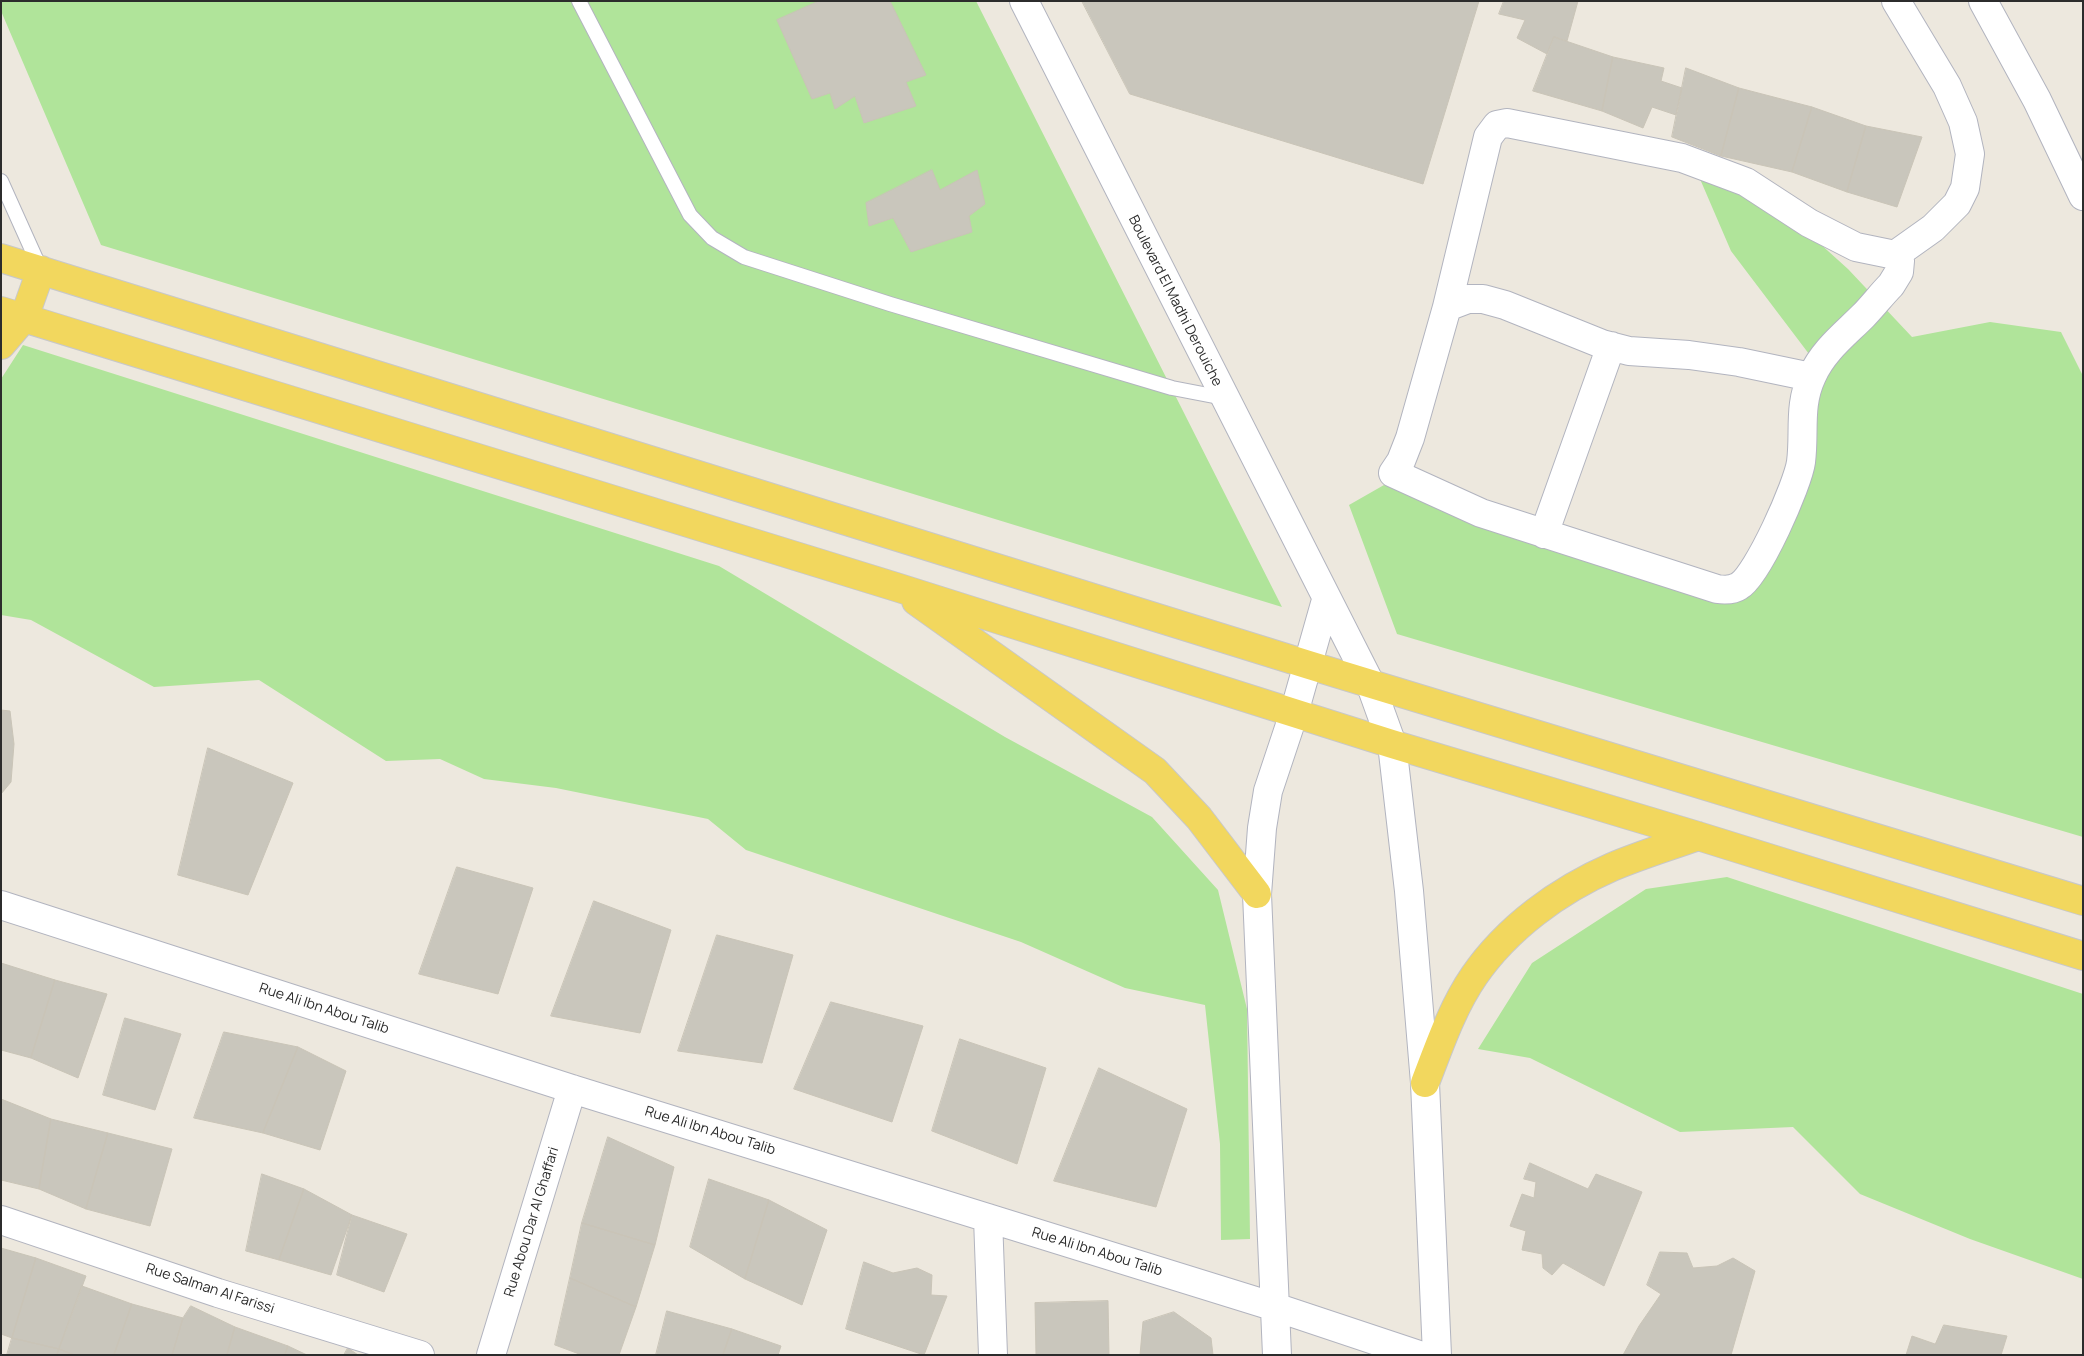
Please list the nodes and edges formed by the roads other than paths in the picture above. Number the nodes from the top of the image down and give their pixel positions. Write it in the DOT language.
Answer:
graph roads {
  1 [pos="579,1"];
  2 [pos="1024,1"];
  3 [pos="1896,1"];
  4 [pos="1983,1"];
  5 [pos="1,181"];
  6 [pos="2083,196"];
  7 [pos="1894,255"];
  8 [pos="1,258"];
  9 [pos="41,270"];
  10 [pos="1447,307"];
  11 [pos="12,314"];
  12 [pos="1,345"];
  13 [pos="1611,346"];
  14 [pos="1811,378"];
  15 [pos="1224,398"];
  16 [pos="1544,534"];
  17 [pos="896,587"];
  18 [pos="1326,600"];
  19 [pos="1309,665"];
  20 [pos="1370,683"];
  21 [pos="1294,713"];
  22 [pos="1392,744"];
  23 [pos="1698,836"];
  24 [pos="1256,894"];
  25 [pos="2083,901"];
  26 [pos="1,906"];
  27 [pos="2083,956"];
  28 [pos="1425,1083"];
  29 [pos="572,1089"];
  30 [pos="988,1218"];
  31 [pos="1,1220"];
  32 [pos="1275,1307"];
  33 [pos="420,1355"];
  34 [pos="491,1355"];
  35 [pos="993,1355"];
  36 [pos="1277,1355"];
  37 [pos="1419,1355"];
  38 [pos="1437,1355"];
  1 -- 15 [label="lane"];
  2 -- 15 [label="street, Boulevard El Madhi Derouiche"];
  3 -- 7 [label="street"];
  4 -- 6 [label="street"];
  5 -- 9 [label="lane"];
  7 -- 10 [label="street"];
  7 -- 14 [label="street"];
  8 -- 9 [label="main road"];
  9 -- 11 [label="main road"];
  9 -- 19 [label="main road"];
  10 -- 13 [label="street"];
  10 -- 16 [label="street"];
  11 -- 12 [label="main road"];
  11 -- 17 [label="main road"];
  13 -- 14 [label="street"];
  13 -- 16 [label="street"];
  14 -- 16 [label="street"];
  15 -- 18 [label="street, Boulevard El Madhi Derouiche"];
  17 -- 21 [label="main road"];
  17 -- 24 [label="main road"];
  18 -- 19 [label="street"];
  18 -- 20 [label="street, Boulevard El Madhi Derouiche"];
  19 -- 20 [label="main road"];
  19 -- 21 [label="street"];
  20 -- 22 [label="street, Boulevard El Madhi Derouiche"];
  20 -- 25 [label="main road"];
  21 -- 22 [label="main road"];
  21 -- 24 [label="street"];
  22 -- 23 [label="main road"];
  22 -- 28 [label="street, Boulevard El Madhi Derouiche"];
  23 -- 27 [label="main road"];
  23 -- 28 [label="main road"];
  24 -- 32 [label="street"];
  26 -- 29 [label="street, Rue Ali Ibn Abou Talib"];
  28 -- 38 [label="street, Boulevard El Madhi Derouiche"];
  29 -- 30 [label="street, Rue Ali Ibn Abou Talib"];
  29 -- 34 [label="street, Rue Abou Dar Al Ghaffari"];
  30 -- 32 [label="street, Rue Ali Ibn Abou Talib"];
  30 -- 35 [label="street"];
  31 -- 33 [label="street, Rue Salman Al Farissi"];
  32 -- 36 [label="street"];
  32 -- 37 [label="street, Rue Ali Ibn Abou Talib"];
}
